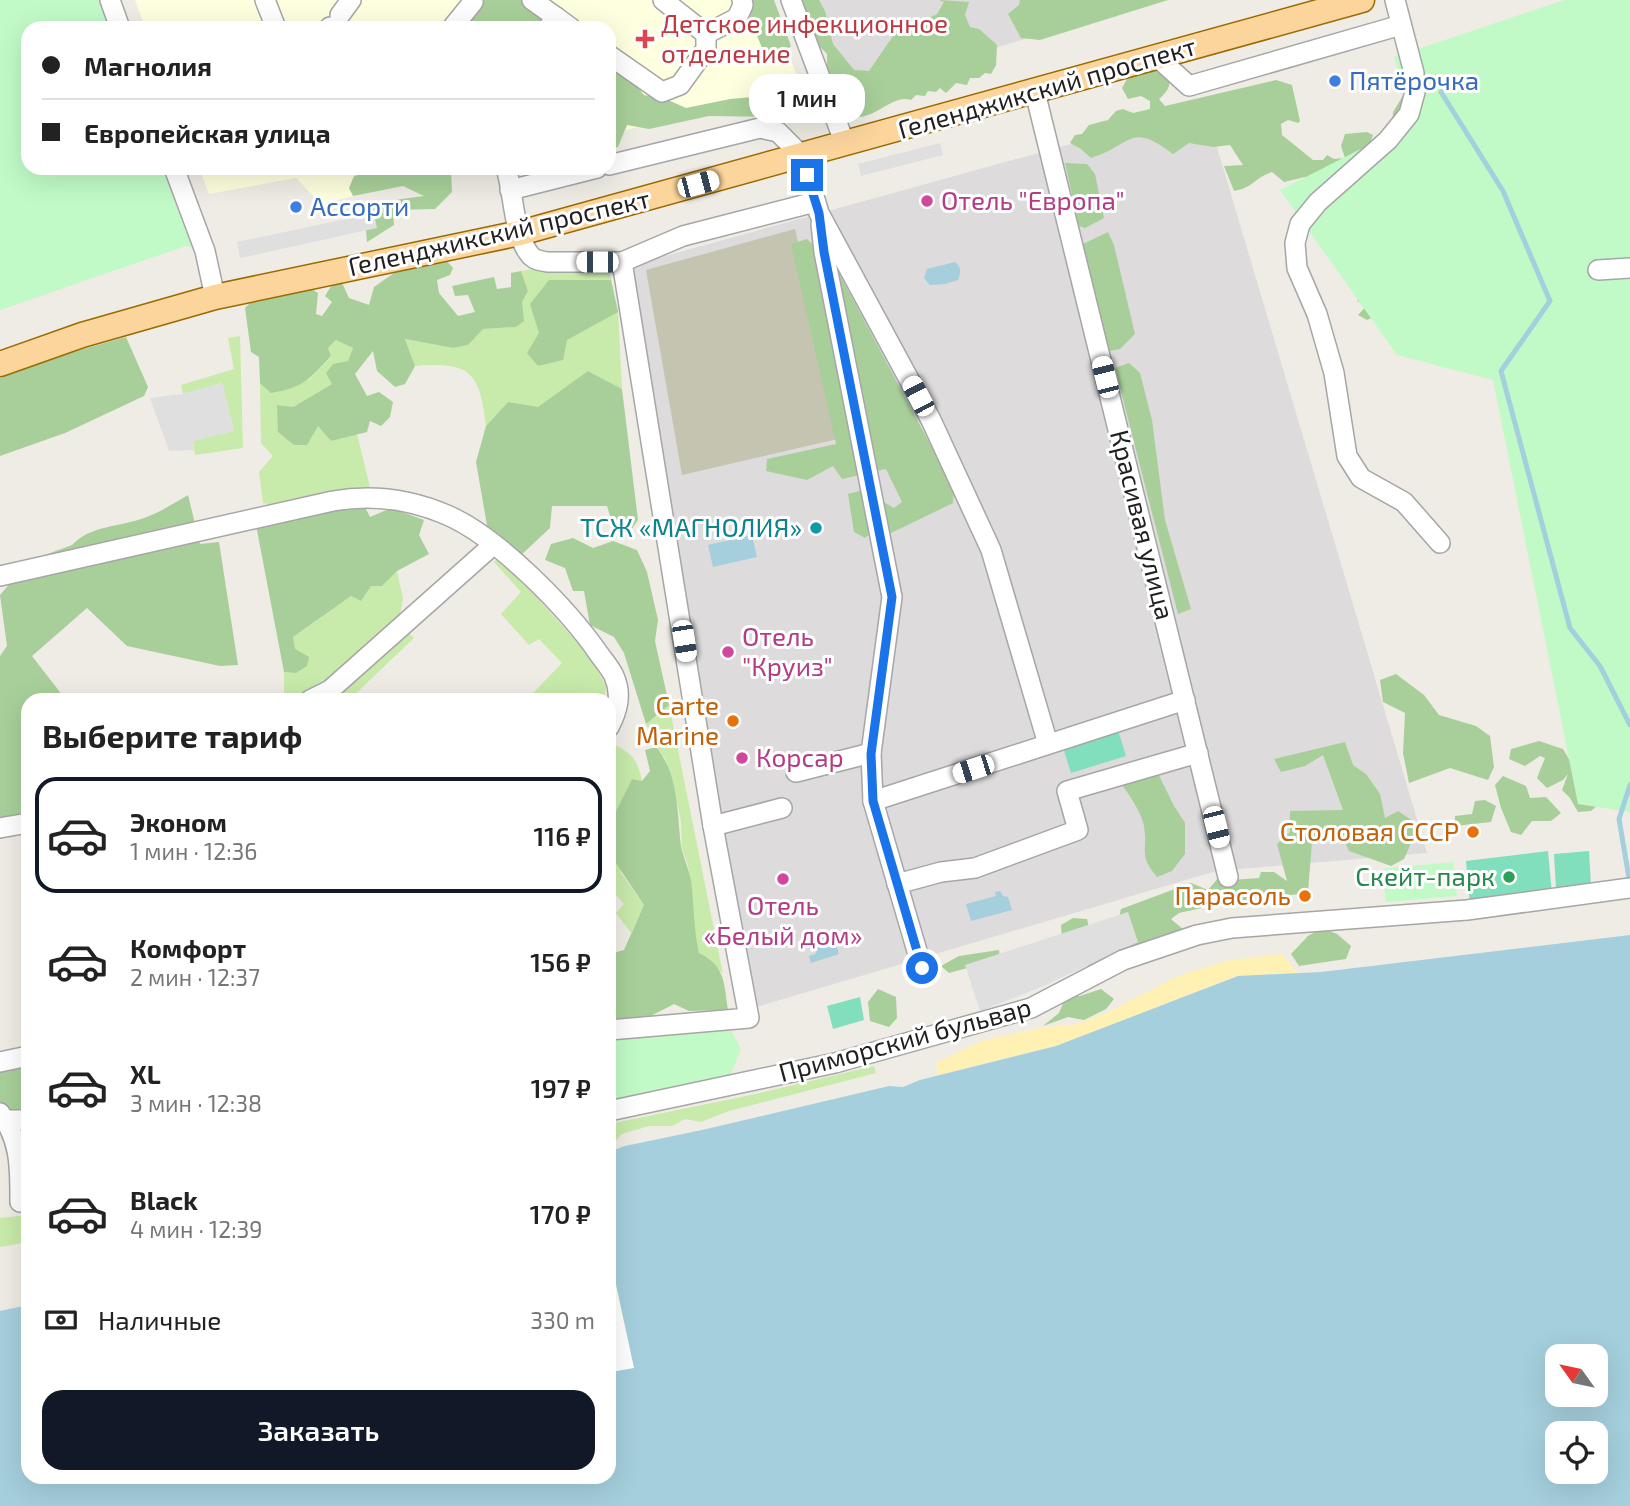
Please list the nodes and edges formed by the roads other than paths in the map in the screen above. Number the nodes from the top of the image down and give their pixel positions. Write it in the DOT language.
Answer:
graph roads {
  1 [pos="110,0"];
  2 [pos="265,0"];
  3 [pos="472,0"];
  4 [pos="532,0"];
  5 [pos="663,0"];
  6 [pos="742,0"];
  7 [pos="791,0"];
  8 [pos="1395,0"];
  9 [pos="1353,1"];
  10 [pos="118,21"];
  11 [pos="273,21"];
  12 [pos="458,21"];
  13 [pos="555,21"];
  14 [pos="1401,25"];
  15 [pos="706,34"];
  16 [pos="1157,57"];
  17 [pos="616,60"];
  18 [pos="1035,92"];
  19 [pos="845,144"];
  20 [pos="802,156"];
  21 [pos="616,163"];
  22 [pos="177,175"];
  23 [pos="507,175"];
  24 [pos="569,175"];
  25 [pos="510,190"];
  26 [pos="817,207"];
  27 [pos="520,233"];
  28 [pos="622,262"];
  29 [pos="1630,268"];
  30 [pos="1598,270"];
  31 [pos="215,297"];
  32 [pos="0,364"];
  33 [pos="1440,543"];
  34 [pos="493,544"];
  35 [pos="0,576"];
  36 [pos="324,693"];
  37 [pos="1185,700"];
  38 [pos="616,707"];
  39 [pos="1048,744"];
  40 [pos="1198,753"];
  41 [pos="871,754"];
  42 [pos="796,772"];
  43 [pos="873,801"];
  44 [pos="782,808"];
  45 [pos="21,824"];
  46 [pos="713,826"];
  47 [pos="0,828"];
  48 [pos="1228,877"];
  49 [pos="897,884"];
  50 [pos="1621,890"];
  51 [pos="922,968"];
  52 [pos="616,1030"];
  53 [pos="21,1058"];
  54 [pos="0,1062"];
  55 [pos="616,1110"];
  56 [pos="2,1117"];
  57 [pos="21,1119"];
  58 [pos="21,1169"];
  59 [pos="21,1202"];
  60 [pos="0,1203"];
  1 -- 10 [label="street"];
  2 -- 11 [label="street"];
  3 -- 12 [label="street"];
  4 -- 13 [label="street"];
  5 -- 15 [label="street"];
  6 -- 15 [label="street"];
  7 -- 19 [label="street"];
  8 -- 14 [label="street"];
  9 -- 16 [label="main road, Геленджикский проспект"];
  14 -- 16 [label="street"];
  14 -- 33 [label="street"];
  15 -- 17 [label="street"];
  16 -- 18 [label="main road, Геленджикский проспект"];
  18 -- 19 [label="main road, Геленджикский проспект"];
  18 -- 37 [label="street, Красивая улица"];
  19 -- 20 [label="main road, Геленджикский проспект"];
  20 -- 21 [label="street"];
  20 -- 26 [label="street"];
  20 -- 27 [label="main road, Геленджикский проспект"];
  22 -- 31 [label="street"];
  23 -- 25 [label="street"];
  24 -- 25 [label="street"];
  25 -- 27 [label="street"];
  26 -- 28 [label="street"];
  26 -- 39 [label="street"];
  26 -- 41 [label="street"];
  27 -- 28 [label="street"];
  27 -- 31 [label="main road, Геленджикский проспект"];
  28 -- 46 [label="street"];
  29 -- 30 [label="street"];
  31 -- 32 [label="main road, Геленджикский проспект"];
  34 -- 35 [label="street"];
  34 -- 36 [label="street"];
  34 -- 38 [label="street"];
  37 -- 39 [label="street"];
  37 -- 40 [label="street, Красивая улица"];
  39 -- 43 [label="street"];
  40 -- 48 [label="street, Красивая улица"];
  40 -- 49 [label="street"];
  41 -- 42 [label="street"];
  41 -- 43 [label="street"];
  43 -- 49 [label="street"];
  44 -- 46 [label="street"];
  45 -- 47 [label="street"];
  46 -- 52 [label="street"];
  49 -- 51 [label="street"];
  50 -- 55 [label="street, Приморский бульвар"];
  53 -- 54 [label="street"];
  56 -- 57 [label="street"];
  56 -- 58 [label="street"];
  59 -- 60 [label="street"];
}
